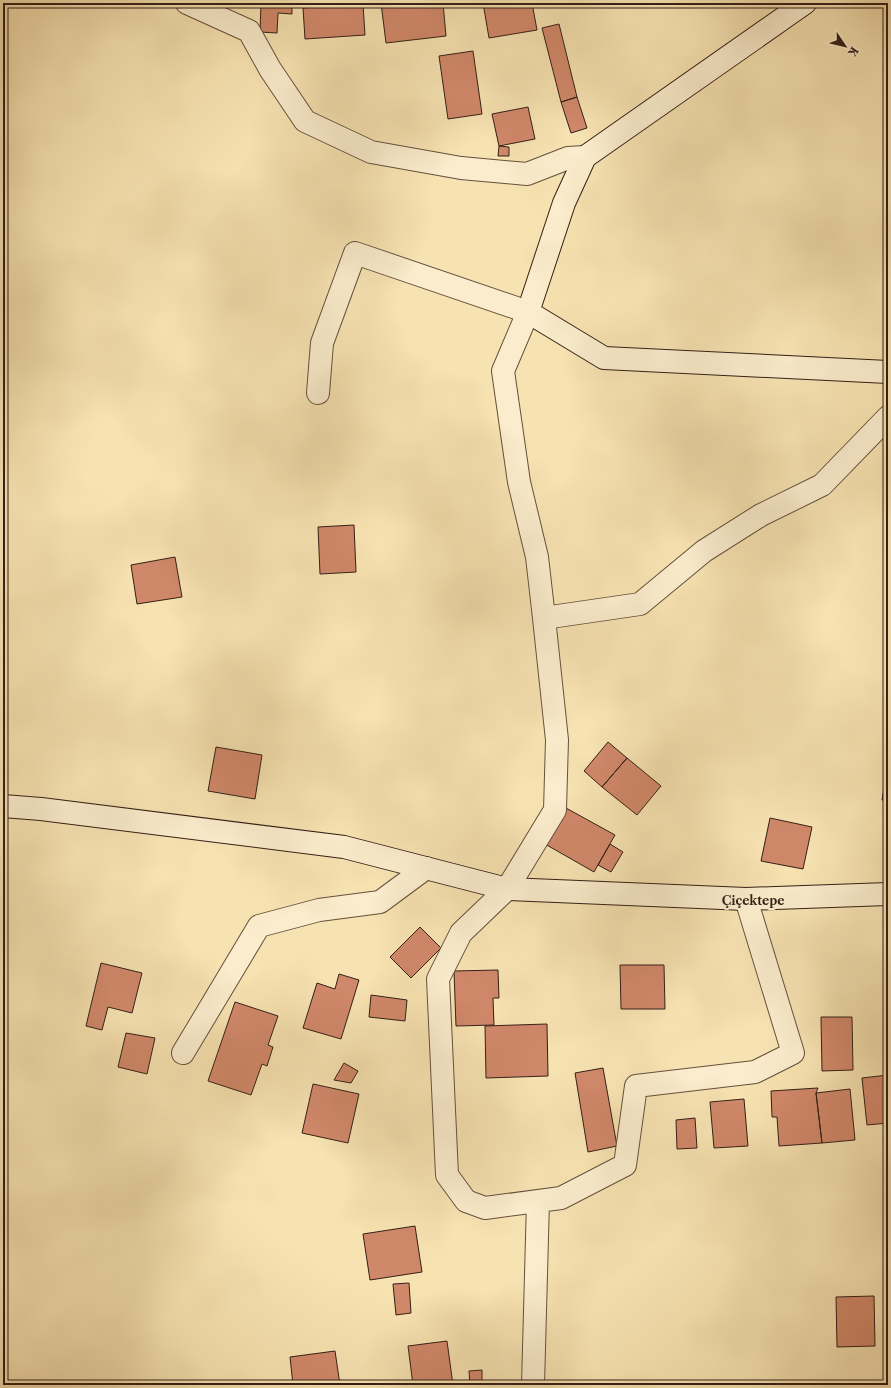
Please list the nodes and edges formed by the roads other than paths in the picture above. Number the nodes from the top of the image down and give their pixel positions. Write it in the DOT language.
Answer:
graph roads {
  1 [pos="187,3"];
  2 [pos="805,3"];
  3 [pos="585,157"];
  4 [pos="528,312"];
  5 [pos="888,372"];
  6 [pos="318,392"];
  7 [pos="888,417"];
  8 [pos="544,618"];
  9 [pos="3,806"];
  10 [pos="426,868"];
  11 [pos="508,889"];
  12 [pos="888,894"];
  13 [pos="746,899"];
  14 [pos="183,1053"];
  15 [pos="538,1201"];
  16 [pos="533,1385"];
  1 -- 3 [label="street"];
  2 -- 3 [label="street"];
  3 -- 4 [label="street"];
  4 -- 5 [label="street"];
  4 -- 6 [label="street"];
  4 -- 8 [label="street"];
  7 -- 8 [label="street"];
  8 -- 11 [label="street"];
  9 -- 10 [label="street"];
  10 -- 11 [label="street"];
  10 -- 14 [label="street"];
  11 -- 13 [label="street"];
  11 -- 15 [label="street"];
  12 -- 13 [label="street"];
  13 -- 15 [label="street"];
  15 -- 16 [label="street"];
}
